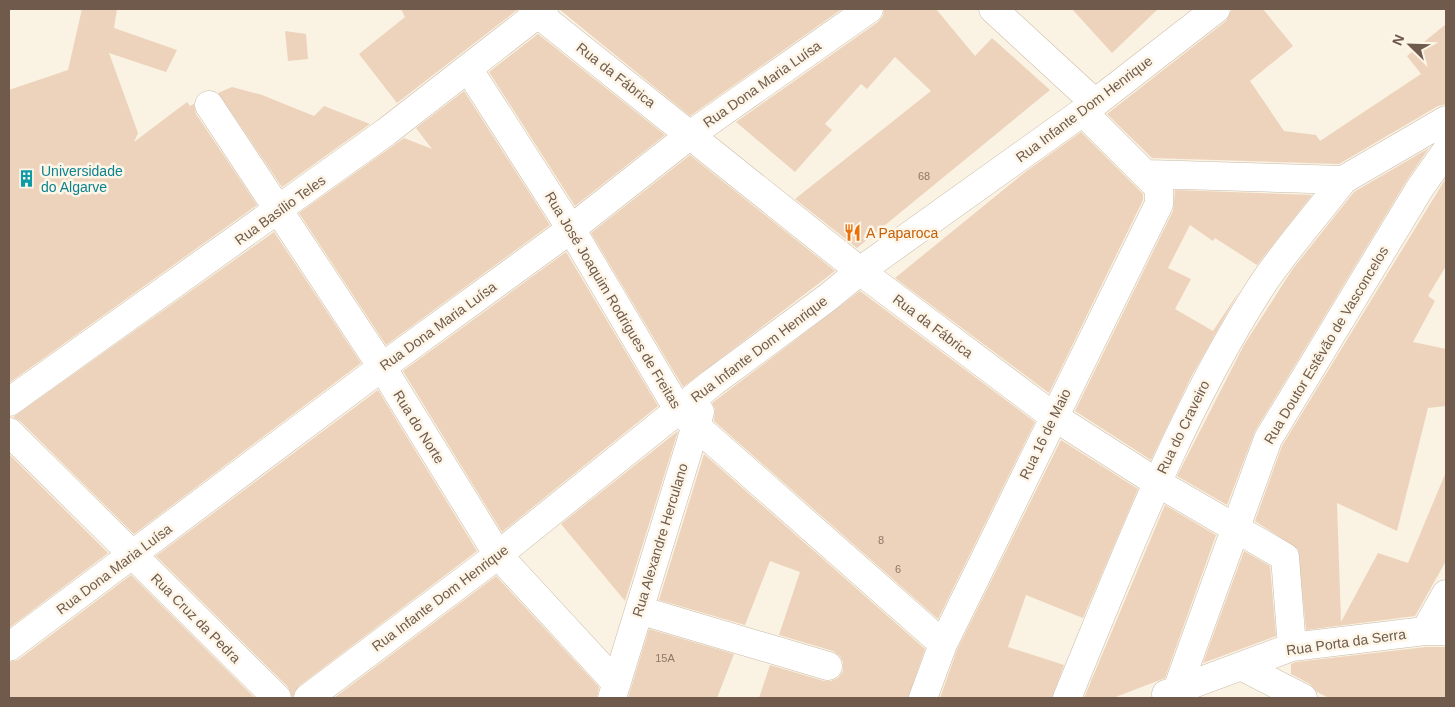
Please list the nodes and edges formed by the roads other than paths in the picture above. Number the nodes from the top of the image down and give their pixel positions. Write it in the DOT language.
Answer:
graph roads {
  1 [pos="869,9"];
  2 [pos="993,9"];
  3 [pos="1216,9"];
  4 [pos="538,10"];
  5 [pos="469,70"];
  6 [pos="209,105"];
  7 [pos="1089,107"];
  8 [pos="1446,120"];
  9 [pos="690,135"];
  10 [pos="1446,151"];
  11 [pos="1148,174"];
  12 [pos="1343,180"];
  13 [pos="278,212"];
  14 [pos="572,229"];
  15 [pos="860,271"];
  16 [pos="382,367"];
  17 [pos="9,402"];
  18 [pos="1053,416"];
  19 [pos="686,419"];
  20 [pos="9,432"];
  21 [pos="1156,482"];
  22 [pos="1235,529"];
  23 [pos="134,555"];
  24 [pos="498,555"];
  25 [pos="1446,594"];
  26 [pos="639,610"];
  27 [pos="1436,631"];
  28 [pos="943,644"];
  29 [pos="9,647"];
  30 [pos="1292,647"];
  31 [pos="828,666"];
  32 [pos="1241,666"];
  33 [pos="614,691"];
  34 [pos="1288,695"];
  35 [pos="1168,696"];
  36 [pos="277,698"];
  37 [pos="308,698"];
  38 [pos="923,698"];
  39 [pos="1066,698"];
  1 -- 9 [label="street, Rua Dona Maria Luísa"];
  2 -- 7 [label="street, Rua 16 de Maio"];
  3 -- 7 [label="street, Rua Infante Dom Henrique"];
  4 -- 5 [label="street, Rua Basílio Teles"];
  4 -- 9 [label="street, Rua da Fábrica"];
  5 -- 13 [label="street, Rua Basílio Teles"];
  5 -- 14 [label="street, Rua José Joaquim Rodrigues de Freitas"];
  6 -- 13 [label="street, Rua do Norte"];
  7 -- 11 [label="street, Rua 16 de Maio"];
  7 -- 15 [label="street, Rua Infante Dom Henrique"];
  8 -- 12 [label="street"];
  9 -- 14 [label="street, Rua Dona Maria Luísa"];
  9 -- 15 [label="street, Rua da Fábrica"];
  10 -- 22 [label="street, Rua Doutor Estêvão de Vasconcelos"];
  11 -- 12 [label="street"];
  11 -- 18 [label="street, Rua 16 de Maio"];
  12 -- 21 [label="street, Rua do Craveiro"];
  13 -- 16 [label="street, Rua do Norte"];
  13 -- 17 [label="street, Rua Basílio Teles"];
  14 -- 16 [label="street, Rua Dona Maria Luísa"];
  14 -- 19 [label="street, Rua José Joaquim Rodrigues de Freitas"];
  15 -- 18 [label="street, Rua da Fábrica"];
  15 -- 19 [label="street, Rua Infante Dom Henrique"];
  16 -- 23 [label="street, Rua Dona Maria Luísa"];
  16 -- 24 [label="street, Rua do Norte"];
  18 -- 21 [label="street, Rua da Fábrica"];
  18 -- 28 [label="street, Rua 16 de Maio"];
  19 -- 24 [label="street, Rua Infante Dom Henrique"];
  19 -- 26 [label="street, Rua Alexandre Herculano"];
  19 -- 28 [label="street, Rua José Joaquim Rodrigues de Freitas"];
  20 -- 23 [label="street, Rua Cruz da Pedra"];
  21 -- 22 [label="street, Rua da Fábrica"];
  21 -- 39 [label="street, Rua do Craveiro"];
  22 -- 30 [label="street, Rua da Fábrica"];
  22 -- 35 [label="street, Rua Doutor Estêvão de Vasconcelos"];
  23 -- 29 [label="street, Rua Dona Maria Luísa"];
  23 -- 36 [label="street, Rua Cruz da Pedra"];
  24 -- 33 [label="street, Rua do Norte"];
  24 -- 37 [label="street, Rua Infante Dom Henrique"];
  25 -- 27 [label="street"];
  26 -- 31 [label="street"];
  26 -- 33 [label="street, Rua Alexandre Herculano"];
  27 -- 30 [label="street, Rua Porta da Serra"];
  28 -- 38 [label="street, Rua 16 de Maio"];
  30 -- 32 [label="street, Rua Porta da Serra"];
  32 -- 34 [label="street"];
  32 -- 35 [label="street, Rua Porta da Serra"];
}
